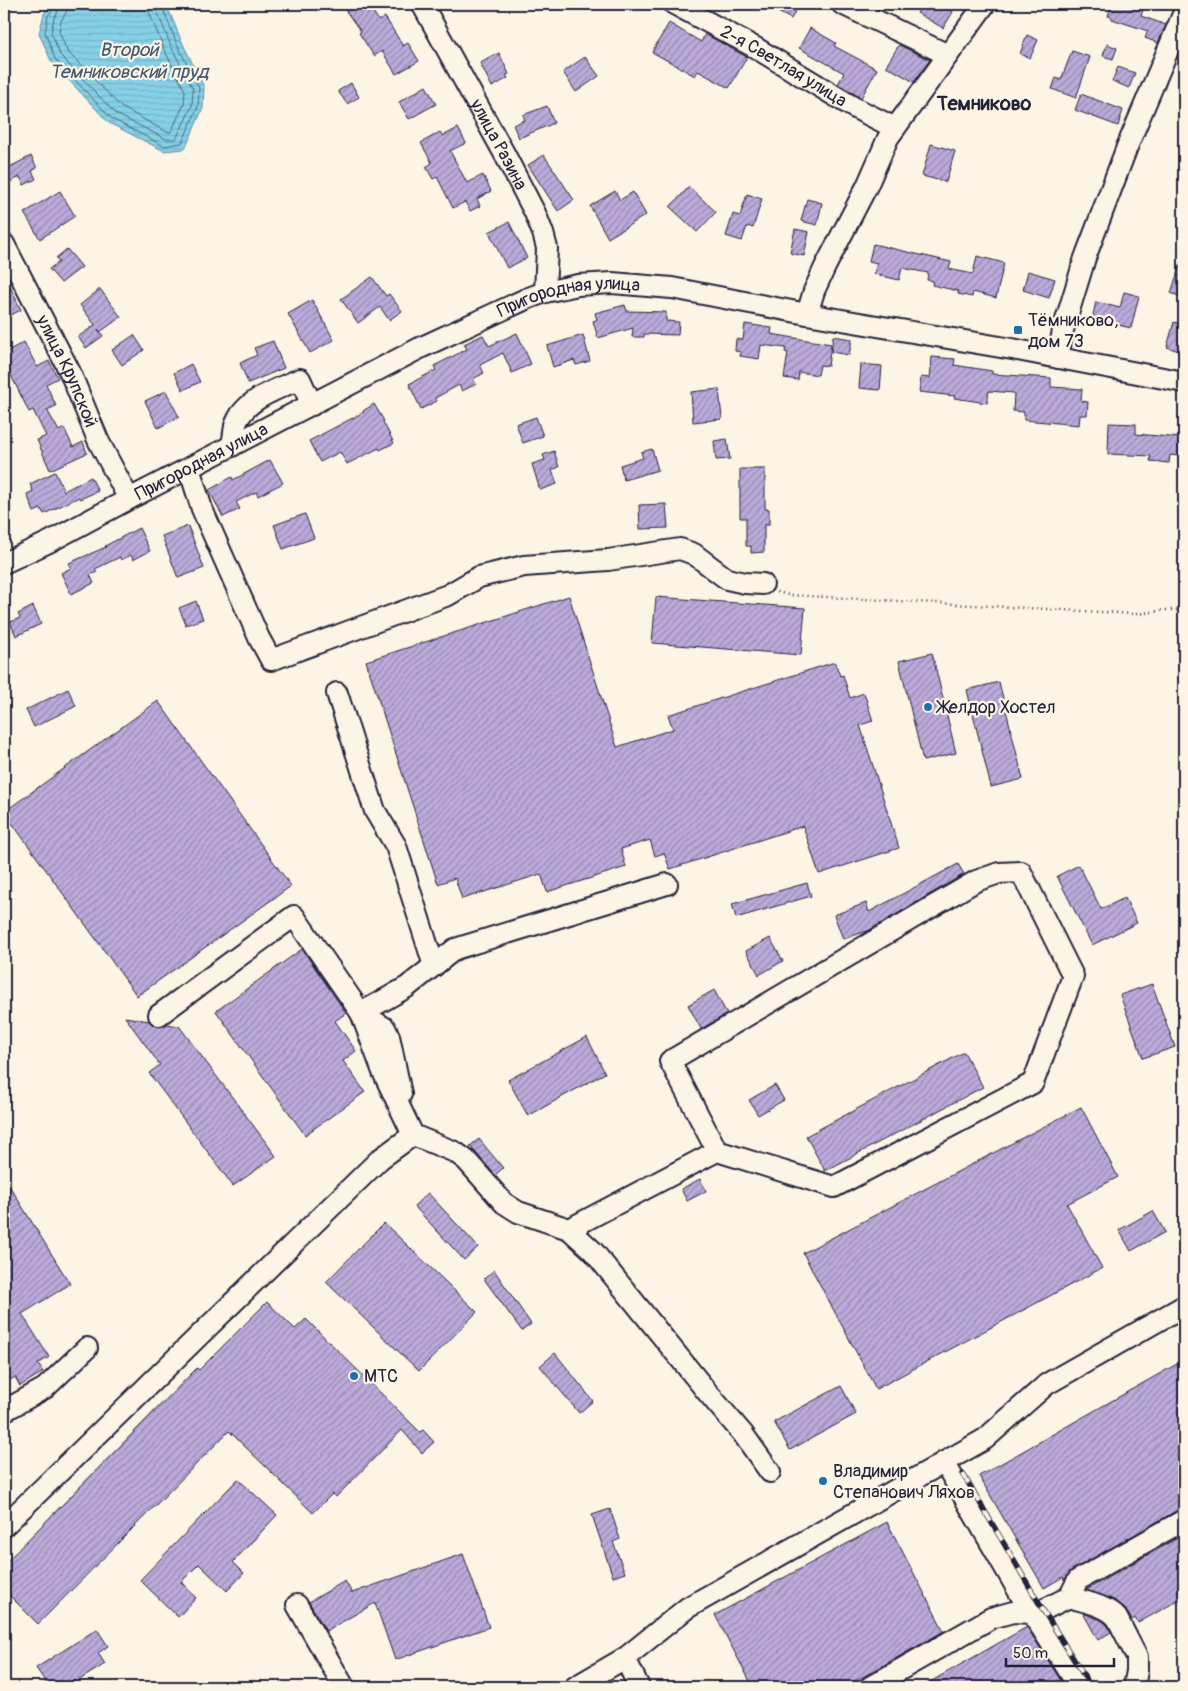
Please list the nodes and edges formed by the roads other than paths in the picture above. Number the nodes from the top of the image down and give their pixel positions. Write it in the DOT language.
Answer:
graph roads {
  1 [pos="422,4"];
  2 [pos="674,4"];
  3 [pos="842,4"];
  4 [pos="985,4"];
  5 [pos="1182,23"];
  6 [pos="948,55"];
  7 [pos="895,128"];
  8 [pos="4,244"];
  9 [pos="545,292"];
  10 [pos="807,314"];
  11 [pos="1058,358"];
  12 [pos="1184,382"];
  13 [pos="312,405"];
  14 [pos="232,446"];
  15 [pos="190,468"];
  16 [pos="129,499"];
  17 [pos="4,563"];
  18 [pos="763,584"];
  19 [pos="337,693"];
  20 [pos="666,884"];
  21 [pos="434,966"];
  22 [pos="407,987"];
  23 [pos="393,1009"];
  24 [pos="159,1015"];
  25 [pos="367,1017"];
  26 [pos="389,1036"];
  27 [pos="410,1128"];
  28 [pos="717,1151"];
  29 [pos="569,1229"];
  30 [pos="1184,1306"];
  31 [pos="87,1348"];
  32 [pos="4,1411"];
  33 [pos="944,1462"];
  34 [pos="770,1472"];
  35 [pos="1184,1520"];
  36 [pos="4,1526"];
  37 [pos="1069,1597"];
  38 [pos="298,1605"];
  39 [pos="1032,1613"];
  40 [pos="625,1658"];
  41 [pos="344,1687"];
  42 [pos="575,1687"];
  43 [pos="639,1687"];
  44 [pos="870,1687"];
  45 [pos="1078,1687"];
  46 [pos="1134,1687"];
  1 -- 9 [label="street, улица Разина"];
  2 -- 7 [label="street, 2-я Светлая улица"];
  3 -- 6 [label="street"];
  4 -- 6 [label="street"];
  5 -- 11 [label="street"];
  6 -- 7 [label="street"];
  7 -- 10 [label="street"];
  8 -- 16 [label="street, улица Крупской"];
  9 -- 10 [label="street, Пригородная улица"];
  9 -- 13 [label="street, Пригородная улица"];
  10 -- 11 [label="street, Пригородная улица"];
  11 -- 12 [label="street, Пригородная улица"];
  13 -- 14 [label="street, Пригородная улица"];
  13 -- 14 [label="street"];
  14 -- 15 [label="street, Пригородная улица"];
  15 -- 16 [label="street, Пригородная улица"];
  15 -- 18 [label="street"];
  16 -- 17 [label="street, Пригородная улица"];
  19 -- 21 [label="street"];
  20 -- 21 [label="street"];
  21 -- 22 [label="street"];
  22 -- 23 [label="street"];
  22 -- 25 [label="street"];
  23 -- 25 [label="street"];
  23 -- 26 [label="street"];
  24 -- 25 [label="street"];
  25 -- 26 [label="street"];
  25 -- 27 [label="street"];
  26 -- 27 [label="street"];
  27 -- 29 [label="street"];
  27 -- 36 [label="street"];
  28 -- 28 [label="street"];
  28 -- 29 [label="street"];
  29 -- 34 [label="street"];
  30 -- 33 [label="street"];
  31 -- 32 [label="street"];
  33 -- 39 [label="street"];
  33 -- 40 [label="street"];
  35 -- 37 [label="street"];
  37 -- 39 [label="street"];
  37 -- 46 [label="street"];
  38 -- 41 [label="street"];
  39 -- 44 [label="street"];
  39 -- 45 [label="street"];
  40 -- 42 [label="street"];
  40 -- 43 [label="street"];
}
